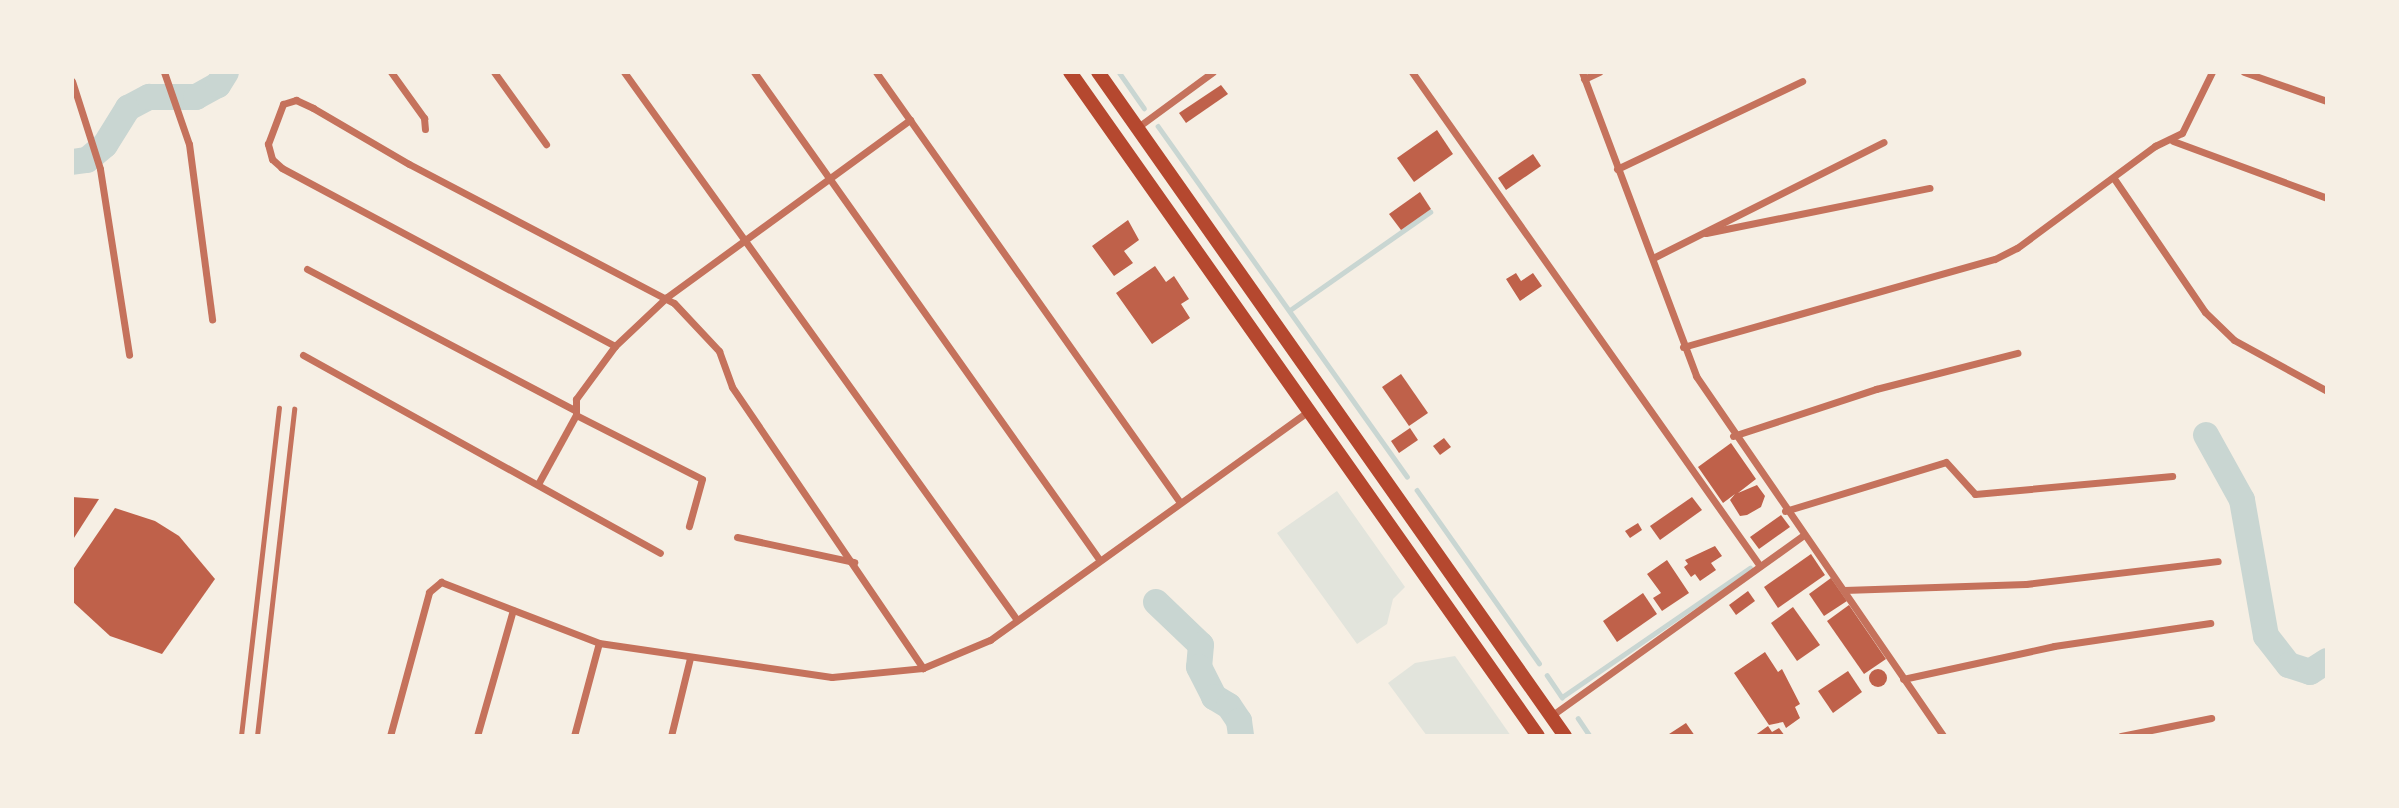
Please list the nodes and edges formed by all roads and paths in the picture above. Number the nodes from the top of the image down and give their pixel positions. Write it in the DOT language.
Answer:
graph roads {
  1 [pos="164,72"];
  2 [pos="391,72"];
  3 [pos="494,72"];
  4 [pos="624,72"];
  5 [pos="754,72"];
  6 [pos="876,72"];
  7 [pos="1070,72"];
  8 [pos="1098,72"];
  9 [pos="1213,72"];
  10 [pos="1412,72"];
  11 [pos="1599,72"];
  12 [pos="2212,72"];
  13 [pos="2244,72"];
  14 [pos="1583,75"];
  15 [pos="72,81"];
  16 [pos="1802,81"];
  17 [pos="2327,101"];
  18 [pos="910,120"];
  19 [pos="1138,127"];
  20 [pos="425,129"];
  21 [pos="2173,141"];
  22 [pos="1884,142"];
  23 [pos="546,144"];
  24 [pos="1617,169"];
  25 [pos="829,177"];
  26 [pos="2115,180"];
  27 [pos="1930,188"];
  28 [pos="2327,198"];
  29 [pos="1699,235"];
  30 [pos="743,240"];
  31 [pos="1653,258"];
  32 [pos="307,269"];
  33 [pos="667,297"];
  34 [pos="212,319"];
  35 [pos="615,345"];
  36 [pos="1684,347"];
  37 [pos="2017,353"];
  38 [pos="129,355"];
  39 [pos="303,355"];
  40 [pos="2327,391"];
  41 [pos="279,408"];
  42 [pos="293,409"];
  43 [pos="1309,411"];
  44 [pos="574,412"];
  45 [pos="1733,436"];
  46 [pos="2172,476"];
  47 [pos="538,484"];
  48 [pos="1179,501"];
  49 [pos="1785,511"];
  50 [pos="689,526"];
  51 [pos="1804,535"];
  52 [pos="737,537"];
  53 [pos="660,553"];
  54 [pos="1099,559"];
  55 [pos="2218,561"];
  56 [pos="854,562"];
  57 [pos="1760,566"];
  58 [pos="1844,590"];
  59 [pos="513,610"];
  60 [pos="1017,620"];
  61 [pos="2210,623"];
  62 [pos="599,643"];
  63 [pos="690,659"];
  64 [pos="923,668"];
  65 [pos="1903,679"];
  66 [pos="1550,716"];
  67 [pos="2211,718"];
  68 [pos="242,736"];
  69 [pos="257,736"];
  70 [pos="390,736"];
  71 [pos="477,736"];
  72 [pos="574,736"];
  73 [pos="671,736"];
  74 [pos="1538,736"];
  75 [pos="1564,736"];
  76 [pos="1943,736"];
  77 [pos="2121,736"];
  1 -- 34 [label="street"];
  2 -- 20 [label="street"];
  3 -- 23 [label="street"];
  4 -- 30 [label="street"];
  5 -- 25 [label="street"];
  6 -- 18 [label="street"];
  7 -- 43 [label="highway"];
  8 -- 19 [label="highway"];
  9 -- 19 [label="street"];
  10 -- 57 [label="street"];
  11 -- 14 [label="street"];
  12 -- 21 [label="street"];
  13 -- 17 [label="street"];
  14 -- 24 [label="street"];
  15 -- 38 [label="street"];
  16 -- 24 [label="street"];
  18 -- 25 [label="street"];
  18 -- 48 [label="street"];
  19 -- 66 [label="highway"];
  21 -- 26 [label="street"];
  21 -- 28 [label="street"];
  22 -- 29 [label="street"];
  24 -- 31 [label="street"];
  25 -- 30 [label="street"];
  25 -- 54 [label="street"];
  26 -- 36 [label="street"];
  26 -- 40 [label="street"];
  27 -- 29 [label="street"];
  29 -- 31 [label="street"];
  30 -- 33 [label="street"];
  30 -- 60 [label="street"];
  31 -- 36 [label="street"];
  32 -- 44 [label="street"];
  33 -- 35 [label="street"];
  33 -- 35 [label="street"];
  33 -- 56 [label="street"];
  35 -- 44 [label="street"];
  36 -- 45 [label="street"];
  37 -- 45 [label="street"];
  39 -- 47 [label="street"];
  41 -- 68 [label="lane"];
  42 -- 69 [label="lane"];
  43 -- 48 [label="street"];
  43 -- 74 [label="highway"];
  44 -- 47 [label="street"];
  44 -- 50 [label="street"];
  45 -- 49 [label="street"];
  46 -- 49 [label="street"];
  47 -- 53 [label="street"];
  48 -- 54 [label="street"];
  49 -- 51 [label="street"];
  51 -- 57 [label="street"];
  51 -- 58 [label="street"];
  52 -- 56 [label="street"];
  54 -- 60 [label="street"];
  55 -- 58 [label="street"];
  56 -- 64 [label="street"];
  57 -- 66 [label="street"];
  58 -- 65 [label="street"];
  59 -- 62 [label="street"];
  59 -- 70 [label="street"];
  59 -- 71 [label="street"];
  60 -- 64 [label="street"];
  61 -- 65 [label="street"];
  62 -- 63 [label="street"];
  62 -- 72 [label="street"];
  63 -- 64 [label="street"];
  63 -- 73 [label="street"];
  65 -- 76 [label="street"];
  66 -- 75 [label="highway"];
  67 -- 77 [label="street"];
}
